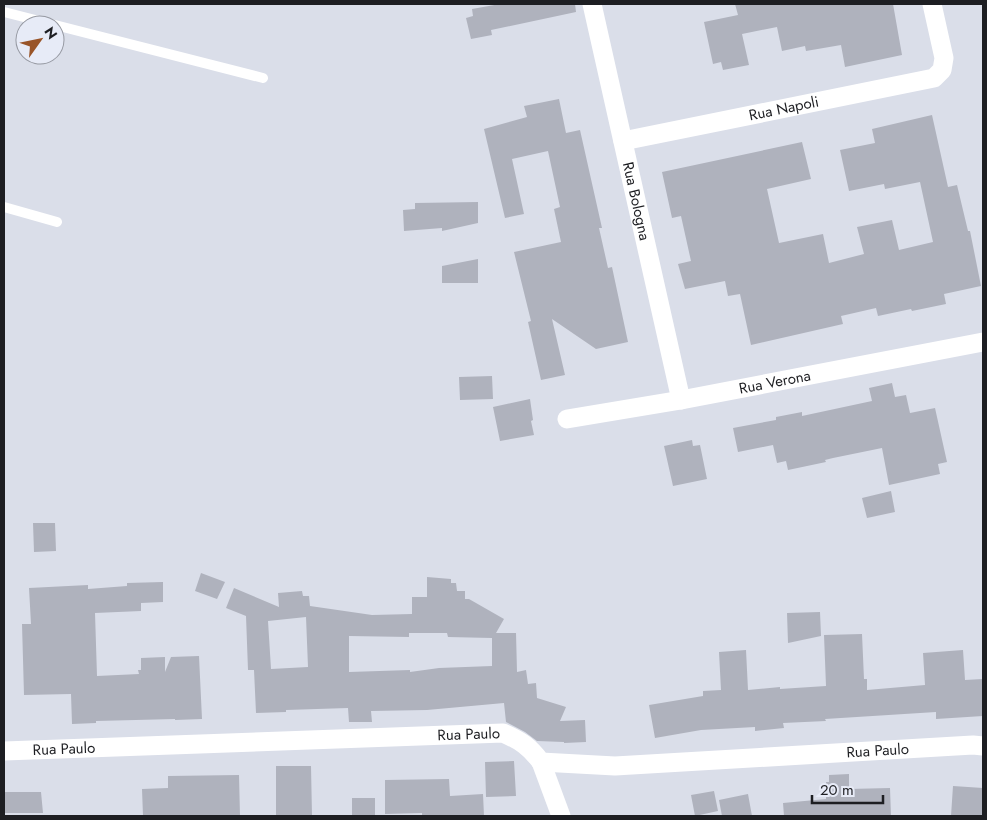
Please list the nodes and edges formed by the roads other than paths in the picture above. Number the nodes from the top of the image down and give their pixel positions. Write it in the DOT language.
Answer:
graph roads {
  1 [pos="592,4"];
  2 [pos="932,4"];
  3 [pos="65,28"];
  4 [pos="263,78"];
  5 [pos="623,141"];
  6 [pos="4,207"];
  7 [pos="57,222"];
  8 [pos="983,342"];
  9 [pos="681,400"];
  10 [pos="567,419"];
  11 [pos="983,746"];
  12 [pos="4,751"];
  13 [pos="541,762"];
  14 [pos="561,816"];
  1 -- 5 [label="street, Rua Bologna"];
  2 -- 5 [label="street, Rua Napoli"];
  3 -- 4 [label="lane"];
  5 -- 9 [label="street, Rua Bologna"];
  6 -- 7 [label="lane"];
  8 -- 9 [label="street, Rua Verona"];
  9 -- 10 [label="street, Rua Verona"];
  11 -- 13 [label="street, Rua Paulo"];
  12 -- 13 [label="street, Rua Paulo"];
  13 -- 14 [label="street"];
}
